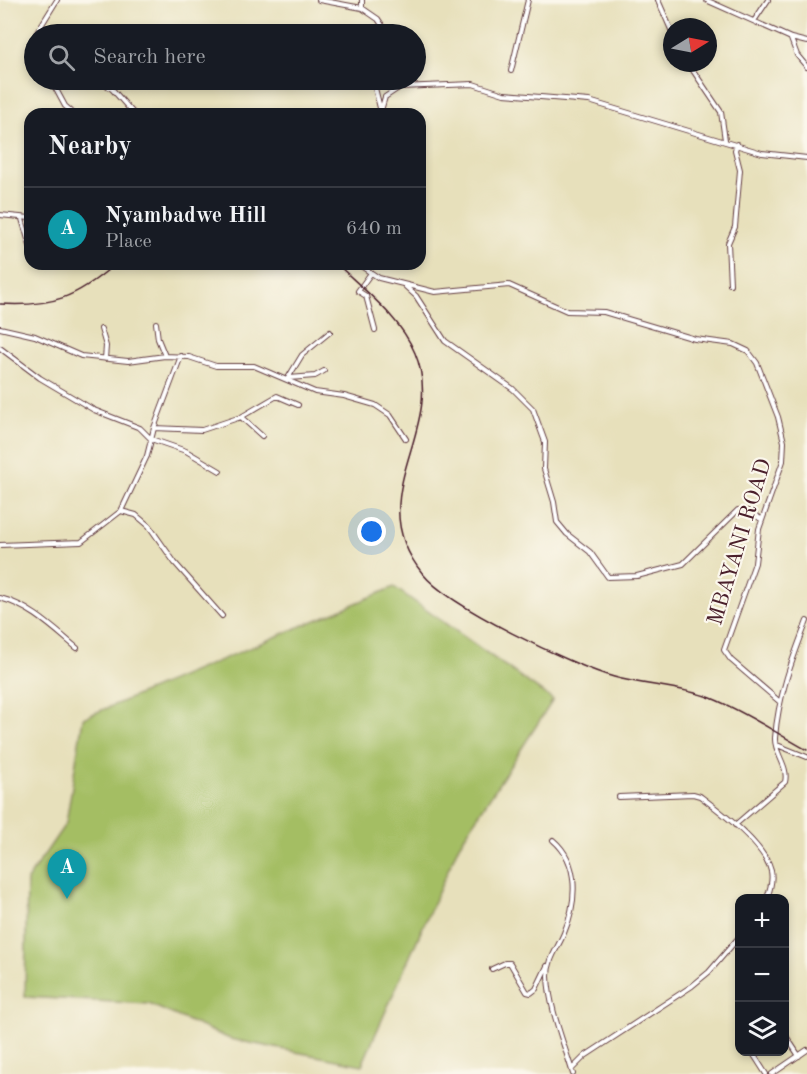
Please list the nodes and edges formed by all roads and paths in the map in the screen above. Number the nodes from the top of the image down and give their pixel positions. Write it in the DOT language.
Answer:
graph roads {
  1 [pos="57,0"];
  2 [pos="319,0"];
  3 [pos="362,0"];
  4 [pos="528,0"];
  5 [pos="658,0"];
  6 [pos="706,0"];
  7 [pos="768,0"];
  8 [pos="362,8"];
  9 [pos="666,18"];
  10 [pos="754,21"];
  11 [pos="42,24"];
  12 [pos="381,24"];
  13 [pos="791,38"];
  14 [pos="807,42"];
  15 [pos="807,67"];
  16 [pos="511,71"];
  17 [pos="694,72"];
  18 [pos="426,86"];
  19 [pos="58,90"];
  20 [pos="113,90"];
  21 [pos="375,90"];
  22 [pos="395,90"];
  23 [pos="69,108"];
  24 [pos="129,108"];
  25 [pos="379,108"];
  26 [pos="382,108"];
  27 [pos="725,140"];
  28 [pos="737,144"];
  29 [pos="807,158"];
  30 [pos="0,215"];
  31 [pos="22,219"];
  32 [pos="24,226"];
  33 [pos="367,270"];
  34 [pos="371,273"];
  35 [pos="730,284"];
  36 [pos="403,285"];
  37 [pos="156,323"];
  38 [pos="0,328"];
  39 [pos="101,329"];
  40 [pos="375,330"];
  41 [pos="330,332"];
  42 [pos="0,348"];
  43 [pos="165,356"];
  44 [pos="181,356"];
  45 [pos="105,359"];
  46 [pos="324,371"];
  47 [pos="287,378"];
  48 [pos="298,405"];
  49 [pos="241,417"];
  50 [pos="154,428"];
  51 [pos="262,436"];
  52 [pos="151,439"];
  53 [pos="406,439"];
  54 [pos="220,471"];
  55 [pos="120,511"];
  56 [pos="761,519"];
  57 [pos="0,545"];
  58 [pos="0,598"];
  59 [pos="222,616"];
  60 [pos="807,621"];
  61 [pos="77,648"];
  62 [pos="780,702"];
  63 [pos="777,744"];
  64 [pos="807,757"];
  65 [pos="620,797"];
  66 [pos="735,825"];
  67 [pos="553,840"];
  68 [pos="768,894"];
  69 [pos="735,942"];
  70 [pos="548,964"];
  71 [pos="492,969"];
  72 [pos="789,1042"];
  73 [pos="807,1050"];
  74 [pos="755,1056"];
  75 [pos="798,1056"];
  76 [pos="573,1072"];
  77 [pos="766,1074"];
  78 [pos="772,1074"];
  1 -- 11 [label="street"];
  2 -- 8 [label="street"];
  3 -- 8 [label="street"];
  4 -- 16 [label="street"];
  5 -- 9 [label="street"];
  6 -- 10 [label="street"];
  7 -- 10 [label="street"];
  8 -- 12 [label="street"];
  10 -- 13 [label="street"];
  13 -- 14 [label="street"];
  13 -- 15 [label="street"];
  17 -- 27 [label="street"];
  18 -- 27 [label="street"];
  19 -- 23 [label="street"];
  20 -- 24 [label="street"];
  21 -- 25 [label="street"];
  22 -- 26 [label="street"];
  27 -- 28 [label="street"];
  28 -- 29 [label="street"];
  28 -- 35 [label="street"];
  30 -- 31 [label="street"];
  31 -- 32 [label="street"];
  33 -- 34 [label="street, MBAYANI ROAD"];
  34 -- 36 [label="street, MBAYANI ROAD"];
  34 -- 40 [label="street"];
  36 -- 56 [label="street, MBAYANI ROAD"];
  36 -- 56 [label="street"];
  37 -- 43 [label="street"];
  38 -- 45 [label="street"];
  39 -- 45 [label="street"];
  41 -- 47 [label="street"];
  42 -- 52 [label="street"];
  43 -- 44 [label="street"];
  43 -- 45 [label="street"];
  44 -- 47 [label="street"];
  44 -- 50 [label="street"];
  46 -- 47 [label="street"];
  47 -- 53 [label="street"];
  48 -- 49 [label="street"];
  49 -- 50 [label="street"];
  49 -- 51 [label="street"];
  50 -- 52 [label="street"];
  52 -- 54 [label="street"];
  52 -- 55 [label="street"];
  55 -- 57 [label="street"];
  55 -- 59 [label="street"];
  56 -- 62 [label="street, MBAYANI ROAD"];
  58 -- 61 [label="street"];
  60 -- 62 [label="street"];
  62 -- 63 [label="street"];
  63 -- 64 [label="street"];
  63 -- 66 [label="street"];
  65 -- 66 [label="street"];
  66 -- 68 [label="street"];
  67 -- 70 [label="street"];
  69 -- 76 [label="street"];
  70 -- 71 [label="street"];
  70 -- 76 [label="street"];
  72 -- 75 [label="street"];
  73 -- 75 [label="street"];
  74 -- 77 [label="street"];
  75 -- 78 [label="street"];
}
